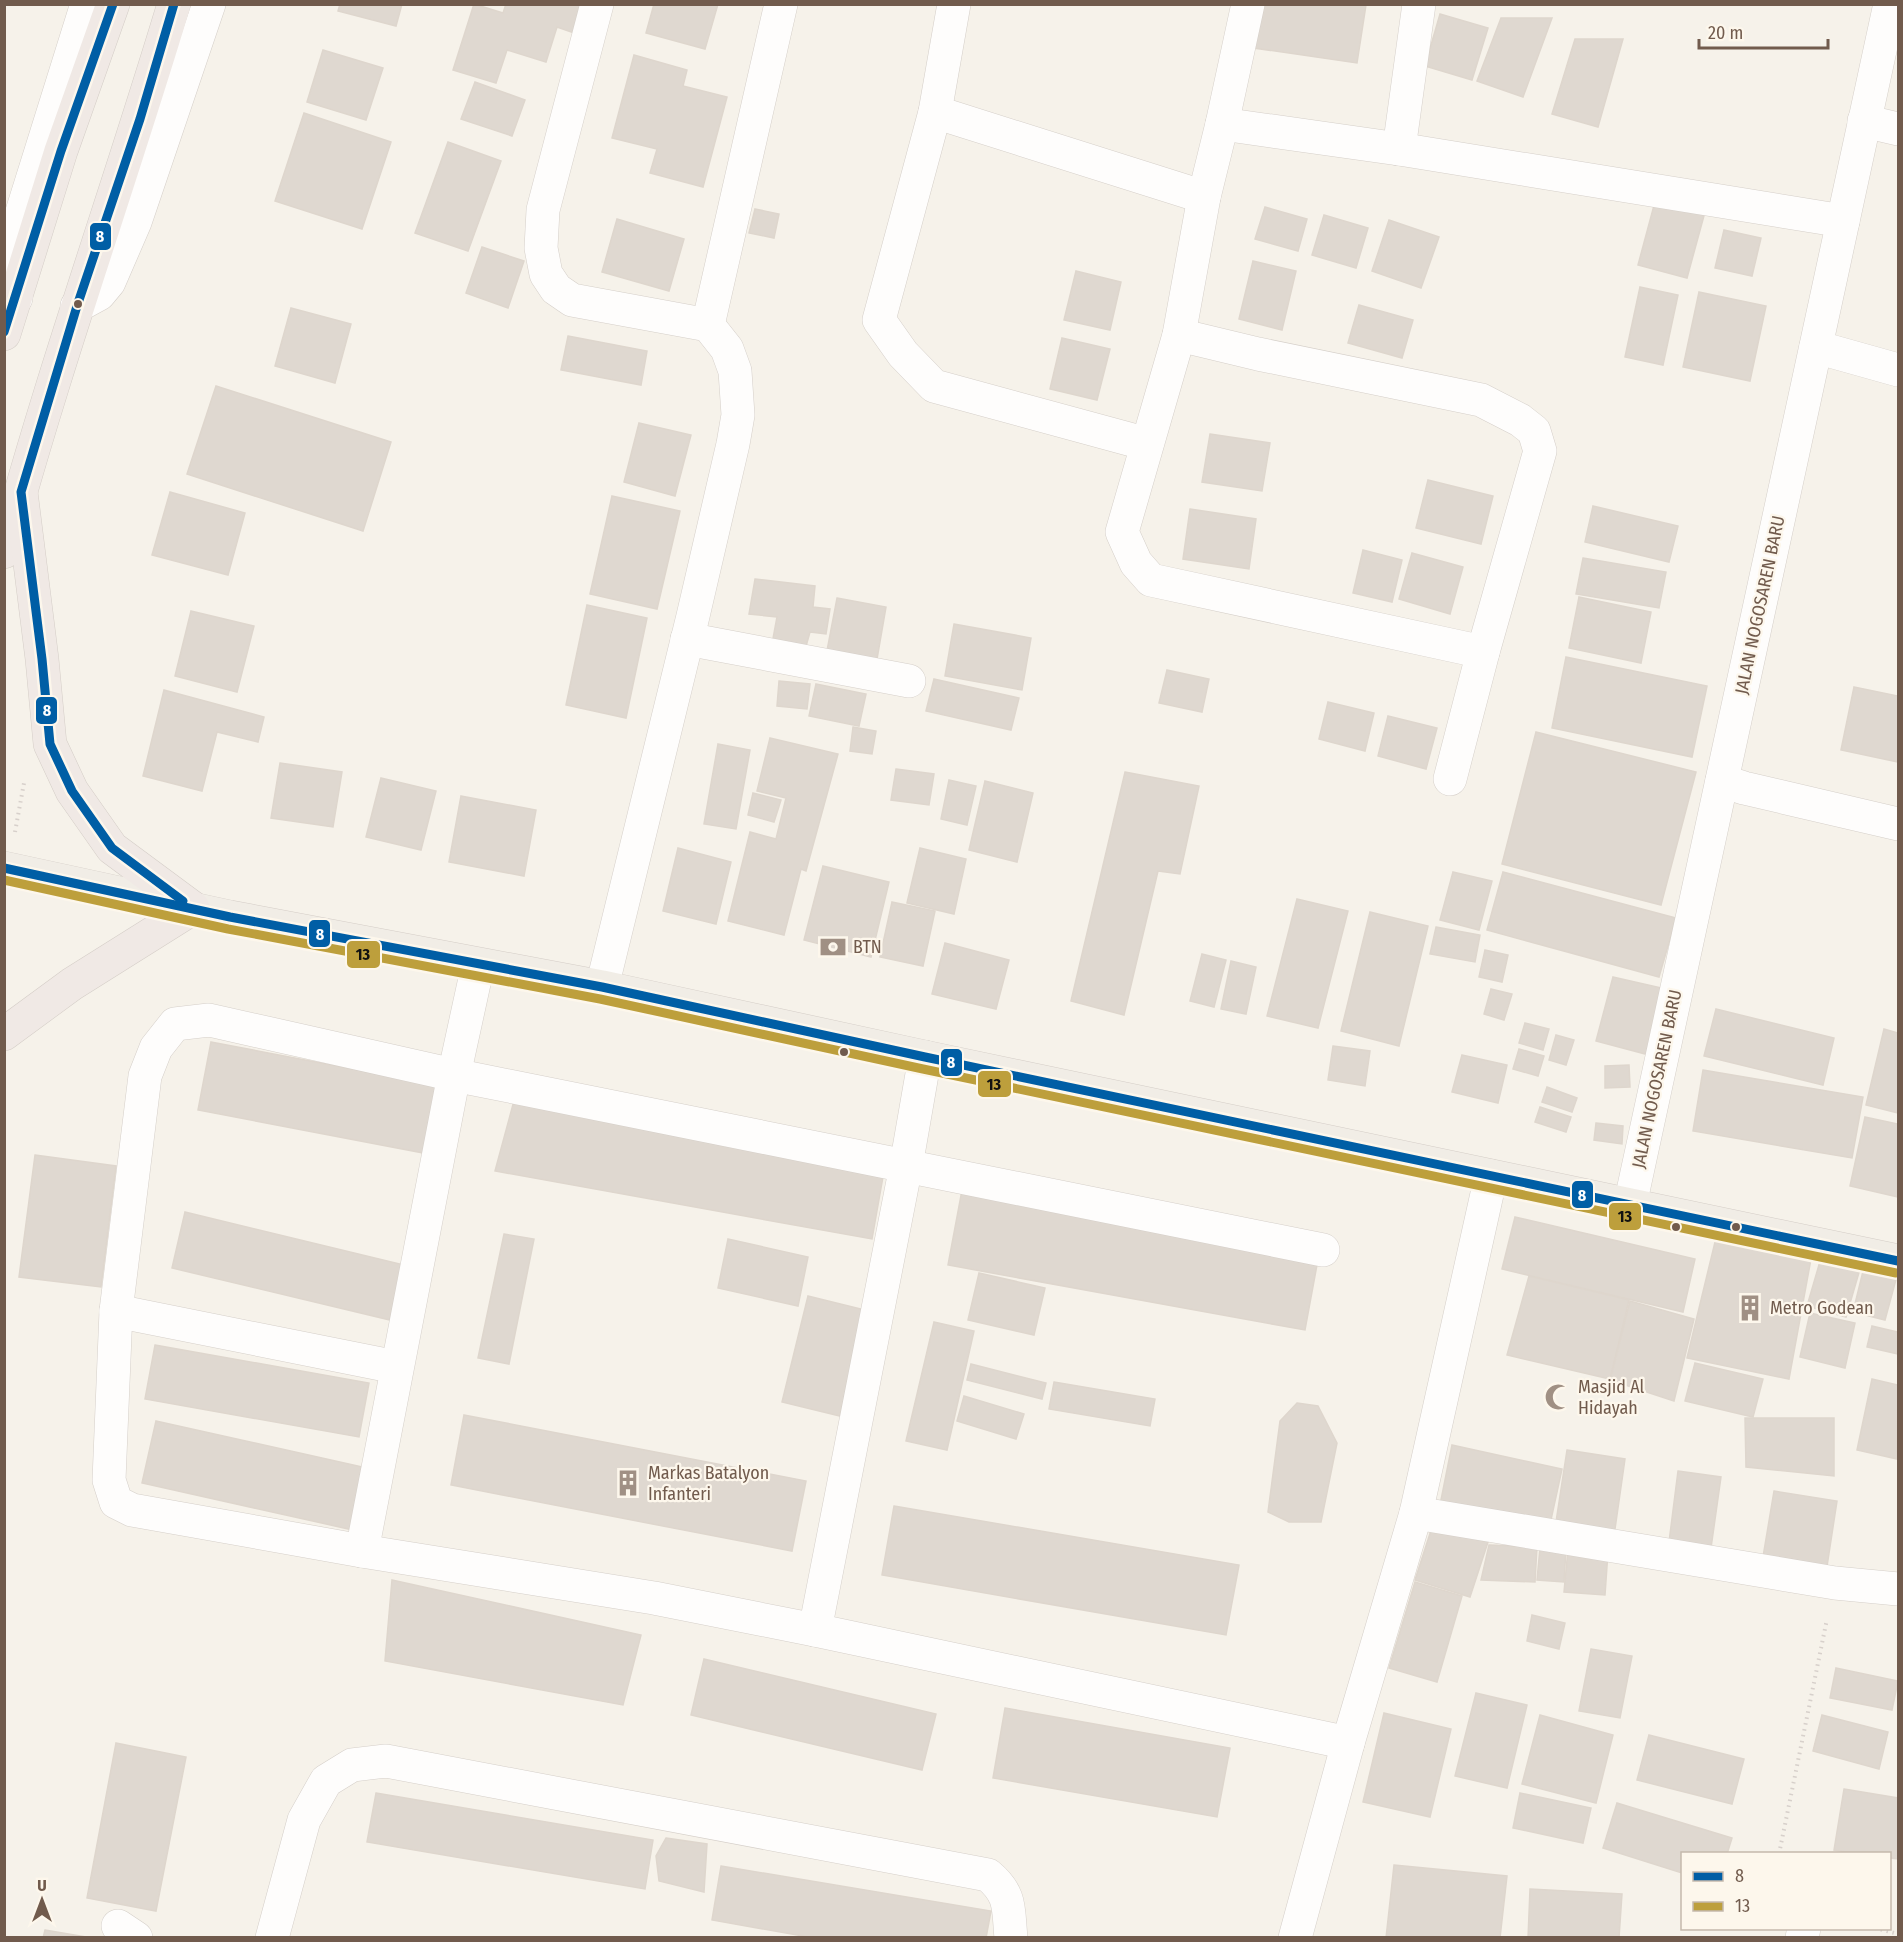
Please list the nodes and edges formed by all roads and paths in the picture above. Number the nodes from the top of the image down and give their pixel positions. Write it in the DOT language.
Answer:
graph roads {
  1 [pos="87,4"];
  2 [pos="112,4"];
  3 [pos="174,4"];
  4 [pos="209,4"];
  5 [pos="597,4"];
  6 [pos="781,4"];
  7 [pos="954,4"];
  8 [pos="1248,4"];
  9 [pos="1419,4"];
  10 [pos="1892,14"];
  11 [pos="934,112"];
  12 [pos="1864,122"];
  13 [pos="1222,124"];
  14 [pos="1899,129"];
  15 [pos="1399,149"];
  16 [pos="1204,197"];
  17 [pos="1844,221"];
  18 [pos="16,298"];
  19 [pos="77,306"];
  20 [pos="708,325"];
  21 [pos="4,334"];
  22 [pos="1179,334"];
  23 [pos="1816,347"];
  24 [pos="1899,369"];
  25 [pos="1147,444"];
  26 [pos="21,492"];
  27 [pos="4,552"];
  28 [pos="687,639"];
  29 [pos="1483,652"];
  30 [pos="909,681"];
  31 [pos="1450,779"];
  32 [pos="1722,781"];
  33 [pos="1899,824"];
  34 [pos="4,868"];
  35 [pos="193,908"];
  36 [pos="478,964"];
  37 [pos="602,987"];
  38 [pos="4,1034"];
  39 [pos="925,1057"];
  40 [pos="454,1075"];
  41 [pos="906,1166"];
  42 [pos="1491,1176"];
  43 [pos="1629,1205"];
  44 [pos="1323,1250"];
  45 [pos="1899,1261"];
  46 [pos="116,1311"];
  47 [pos="396,1367"];
  48 [pos="1416,1513"];
  49 [pos="362,1551"];
  50 [pos="1835,1583"];
  51 [pos="1899,1589"];
  52 [pos="815,1630"];
  53 [pos="1348,1743"];
  54 [pos="1779,1852"];
  55 [pos="1880,1930"];
  56 [pos="1899,1934"];
  57 [pos="272,1938"];
  58 [pos="1011,1938"];
  59 [pos="1295,1938"];
  1 -- 18 [label="street"];
  2 -- 18 [label="highway"];
  3 -- 19 [label="highway"];
  4 -- 19 [label="street"];
  5 -- 20 [label="street"];
  6 -- 20 [label="street"];
  7 -- 11 [label="street"];
  8 -- 13 [label="street"];
  9 -- 15 [label="street"];
  10 -- 12 [label="street, JALAN NOGOSAREN BARU"];
  11 -- 16 [label="street"];
  11 -- 25 [label="street"];
  12 -- 14 [label="street"];
  12 -- 17 [label="street, JALAN NOGOSAREN BARU"];
  13 -- 15 [label="street"];
  13 -- 16 [label="street"];
  15 -- 17 [label="street"];
  16 -- 22 [label="street"];
  17 -- 23 [label="street, JALAN NOGOSAREN BARU"];
  18 -- 21 [label="highway"];
  19 -- 26 [label="highway"];
  20 -- 28 [label="street"];
  22 -- 25 [label="street"];
  22 -- 29 [label="street"];
  23 -- 24 [label="street"];
  23 -- 32 [label="street, JALAN NOGOSAREN BARU"];
  25 -- 29 [label="street"];
  26 -- 27 [label="highway"];
  26 -- 35 [label="highway"];
  28 -- 30 [label="street"];
  28 -- 37 [label="street"];
  29 -- 31 [label="street"];
  32 -- 33 [label="street"];
  32 -- 43 [label="street, JALAN NOGOSAREN BARU"];
  34 -- 35 [label="main road"];
  35 -- 36 [label="main road"];
  35 -- 38 [label="highway"];
  36 -- 37 [label="main road"];
  36 -- 40 [label="street"];
  37 -- 39 [label="main road"];
  39 -- 41 [label="street"];
  39 -- 42 [label="main road"];
  40 -- 41 [label="street"];
  40 -- 46 [label="street"];
  40 -- 47 [label="street"];
  41 -- 44 [label="street"];
  41 -- 52 [label="street"];
  42 -- 43 [label="main road"];
  42 -- 48 [label="street"];
  43 -- 45 [label="main road"];
  46 -- 47 [label="street"];
  46 -- 49 [label="street"];
  47 -- 49 [label="street"];
  48 -- 50 [label="street"];
  48 -- 53 [label="street"];
  49 -- 52 [label="street"];
  50 -- 51 [label="street"];
  50 -- 54 [label="path"];
  52 -- 53 [label="street"];
  53 -- 59 [label="street"];
  55 -- 56 [label="path"];
  57 -- 58 [label="street"];
}
